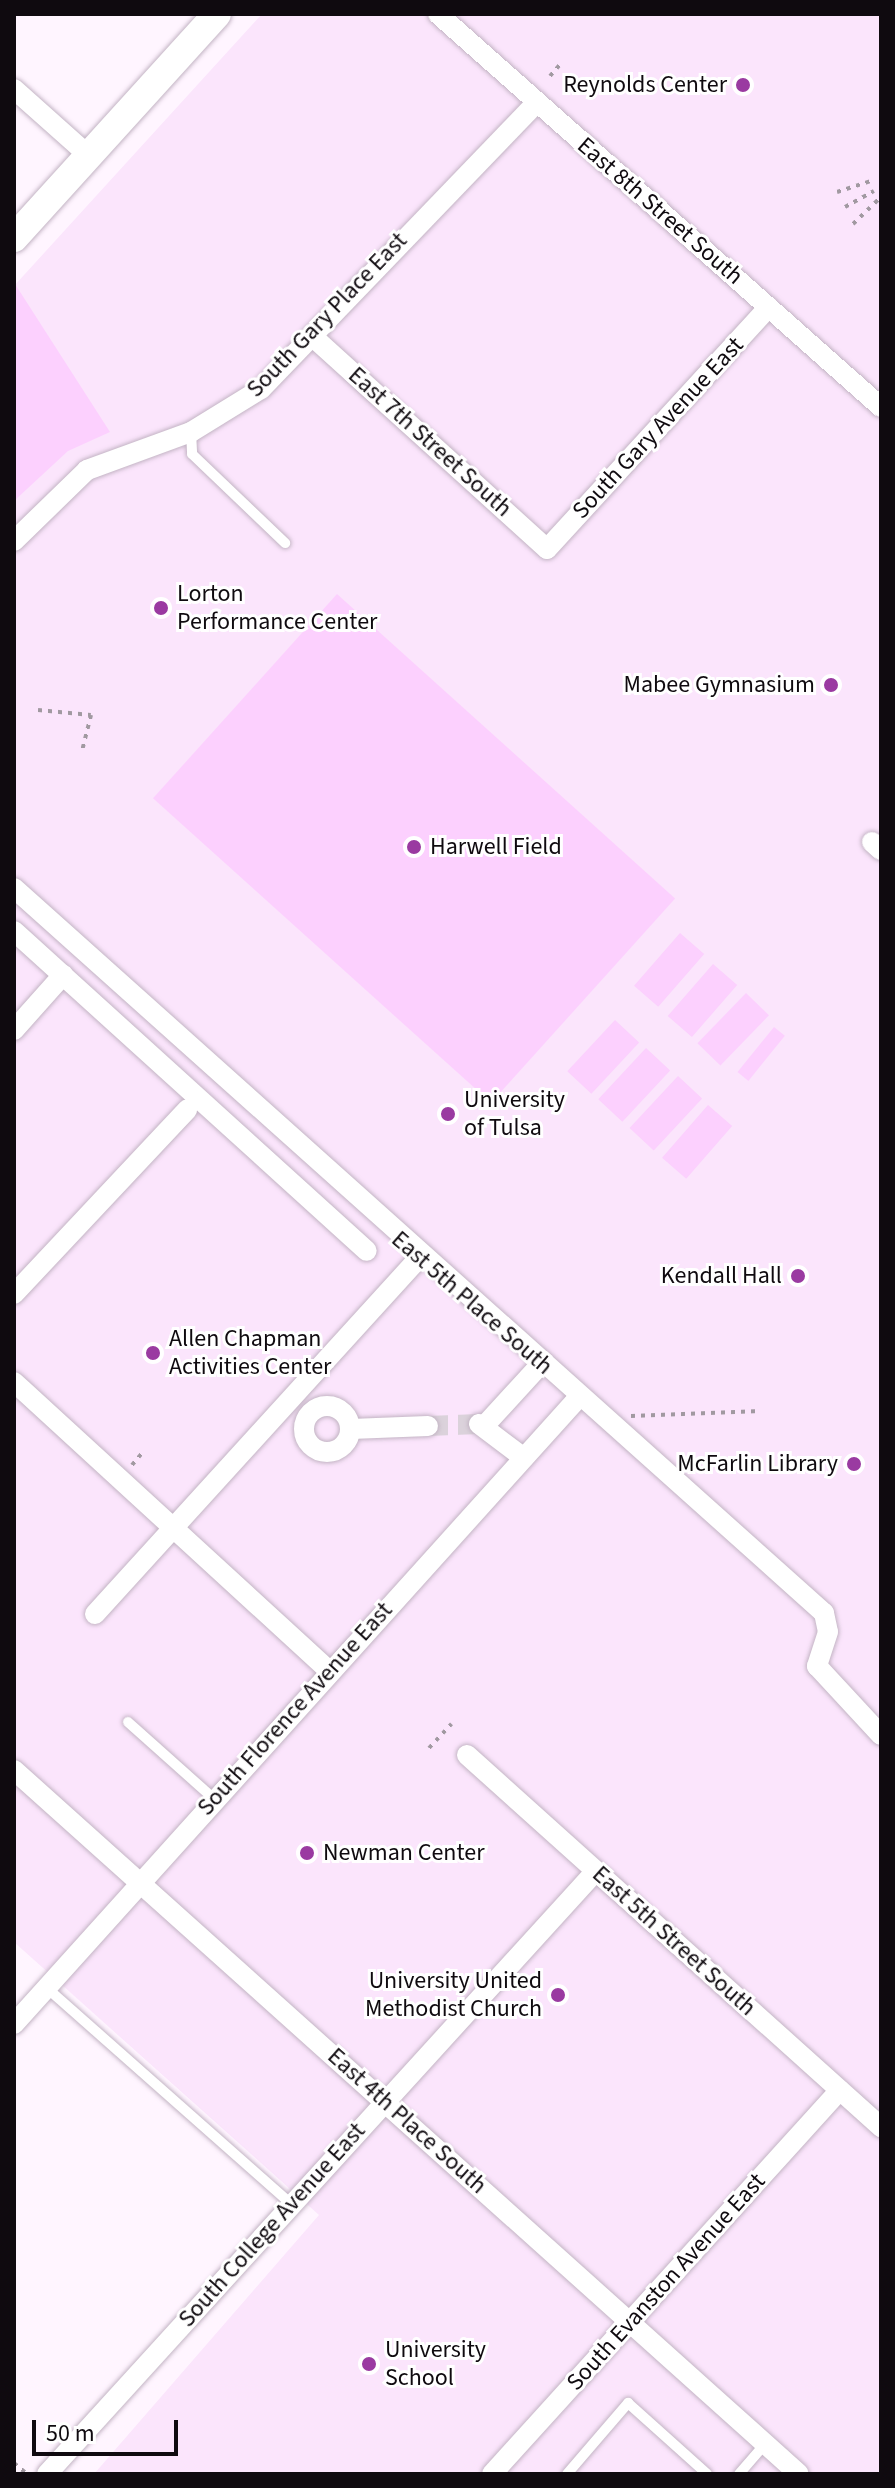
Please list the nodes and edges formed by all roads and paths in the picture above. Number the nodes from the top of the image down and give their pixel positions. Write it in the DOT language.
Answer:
graph roads {
  1 [pos="217,14"];
  2 [pos="438,14"];
  3 [pos="562,62"];
  4 [pos="550,76"];
  5 [pos="14,89"];
  6 [pos="537,102"];
  7 [pos="88,155"];
  8 [pos="871,181"];
  9 [pos="874,191"];
  10 [pos="837,192"];
  11 [pos="879,199"];
  12 [pos="845,207"];
  13 [pos="853,224"];
  14 [pos="14,238"];
  15 [pos="769,307"];
  16 [pos="312,336"];
  17 [pos="881,407"];
  18 [pos="191,432"];
  19 [pos="14,541"];
  20 [pos="285,543"];
  21 [pos="547,549"];
  22 [pos="38,710"];
  23 [pos="82,750"];
  24 [pos="14,888"];
  25 [pos="14,931"];
  26 [pos="63,975"];
  27 [pos="14,1030"];
  28 [pos="187,1110"];
  29 [pos="367,1251"];
  30 [pos="420,1257"];
  31 [pos="14,1294"];
  32 [pos="541,1364"];
  33 [pos="14,1382"];
  34 [pos="579,1397"];
  35 [pos="290,1398"];
  36 [pos="761,1411"];
  37 [pos="309,1414"];
  38 [pos="603,1417"];
  39 [pos="428,1426"];
  40 [pos="351,1429"];
  41 [pos="524,1458"];
  42 [pos="171,1528"];
  43 [pos="95,1614"];
  44 [pos="330,1672"];
  45 [pos="128,1722"];
  46 [pos="451,1724"];
  47 [pos="881,1735"];
  48 [pos="429,1748"];
  49 [pos="467,1755"];
  50 [pos="14,1770"];
  51 [pos="213,1798"];
  52 [pos="595,1872"];
  53 [pos="141,1881"];
  54 [pos="47,1988"];
  55 [pos="16,2021"];
  56 [pos="840,2090"];
  57 [pos="385,2101"];
  58 [pos="881,2127"];
  59 [pos="291,2204"];
  60 [pos="630,2323"];
  61 [pos="765,2444"];
  62 [pos="14,2463"];
  63 [pos="27,2474"];
  64 [pos="47,2474"];
  65 [pos="492,2474"];
  66 [pos="567,2474"];
  67 [pos="707,2474"];
  68 [pos="739,2474"];
  69 [pos="799,2474"];
  1 -- 7 [label="main road"];
  2 -- 6 [label="street, East 8th Street South"];
  3 -- 4 [label="path"];
  5 -- 7 [label="street"];
  6 -- 15 [label="street, East 8th Street South"];
  6 -- 16 [label="street, South Gary Place East"];
  7 -- 14 [label="main road"];
  8 -- 10 [label="path"];
  9 -- 12 [label="path"];
  11 -- 13 [label="path"];
  15 -- 17 [label="street, East 8th Street South"];
  15 -- 21 [label="street, South Gary Avenue East"];
  16 -- 18 [label="street, South Gary Place East"];
  16 -- 21 [label="street, East 7th Street South"];
  18 -- 19 [label="street, South Gary Place East"];
  18 -- 20 [label="lane"];
  22 -- 23 [label="path"];
  24 -- 30 [label="street, East 5th Place South"];
  25 -- 26 [label="street, East 5th Place South"];
  26 -- 27 [label="street"];
  26 -- 29 [label="street, East 5th Place South"];
  28 -- 31 [label="street"];
  30 -- 32 [label="street, East 5th Place South"];
  30 -- 35 [label="street"];
  32 -- 34 [label="street, East 5th Place South"];
  32 -- 41 [label="street"];
  33 -- 42 [label="street"];
  34 -- 38 [label="street, East 5th Place South"];
  34 -- 41 [label="street, South Florence Avenue East"];
  35 -- 37 [label="street"];
  35 -- 42 [label="street"];
  36 -- 38 [label="path"];
  37 -- 40 [label="street"];
  37 -- 40 [label="street"];
  38 -- 47 [label="street, East 5th Place South"];
  39 -- 40 [label="street"];
  41 -- 44 [label="street, South Florence Avenue East"];
  42 -- 43 [label="street"];
  42 -- 44 [label="street"];
  44 -- 51 [label="street, South Florence Avenue East"];
  45 -- 51 [label="lane"];
  46 -- 48 [label="path"];
  49 -- 52 [label="street, East 5th Street South"];
  50 -- 53 [label="street, East 4th Place South"];
  51 -- 53 [label="street, South Florence Avenue East"];
  52 -- 56 [label="street, East 5th Street South"];
  52 -- 57 [label="street, South College Avenue East"];
  53 -- 54 [label="street, South Florence Avenue East"];
  53 -- 57 [label="street, East 4th Place South"];
  54 -- 55 [label="street, South Florence Avenue East"];
  54 -- 59 [label="lane"];
  56 -- 58 [label="street, East 5th Street South"];
  56 -- 60 [label="street, South Evanston Avenue East"];
  57 -- 59 [label="street, South College Avenue East"];
  57 -- 60 [label="street, East 4th Place South"];
  59 -- 64 [label="street, South College Avenue East"];
  60 -- 61 [label="street, East 4th Place South"];
  60 -- 65 [label="street, South Evanston Avenue East"];
  61 -- 68 [label="lane"];
  61 -- 69 [label="street, East 4th Place South"];
  62 -- 63 [label="path"];
  66 -- 67 [label="lane"];
}
